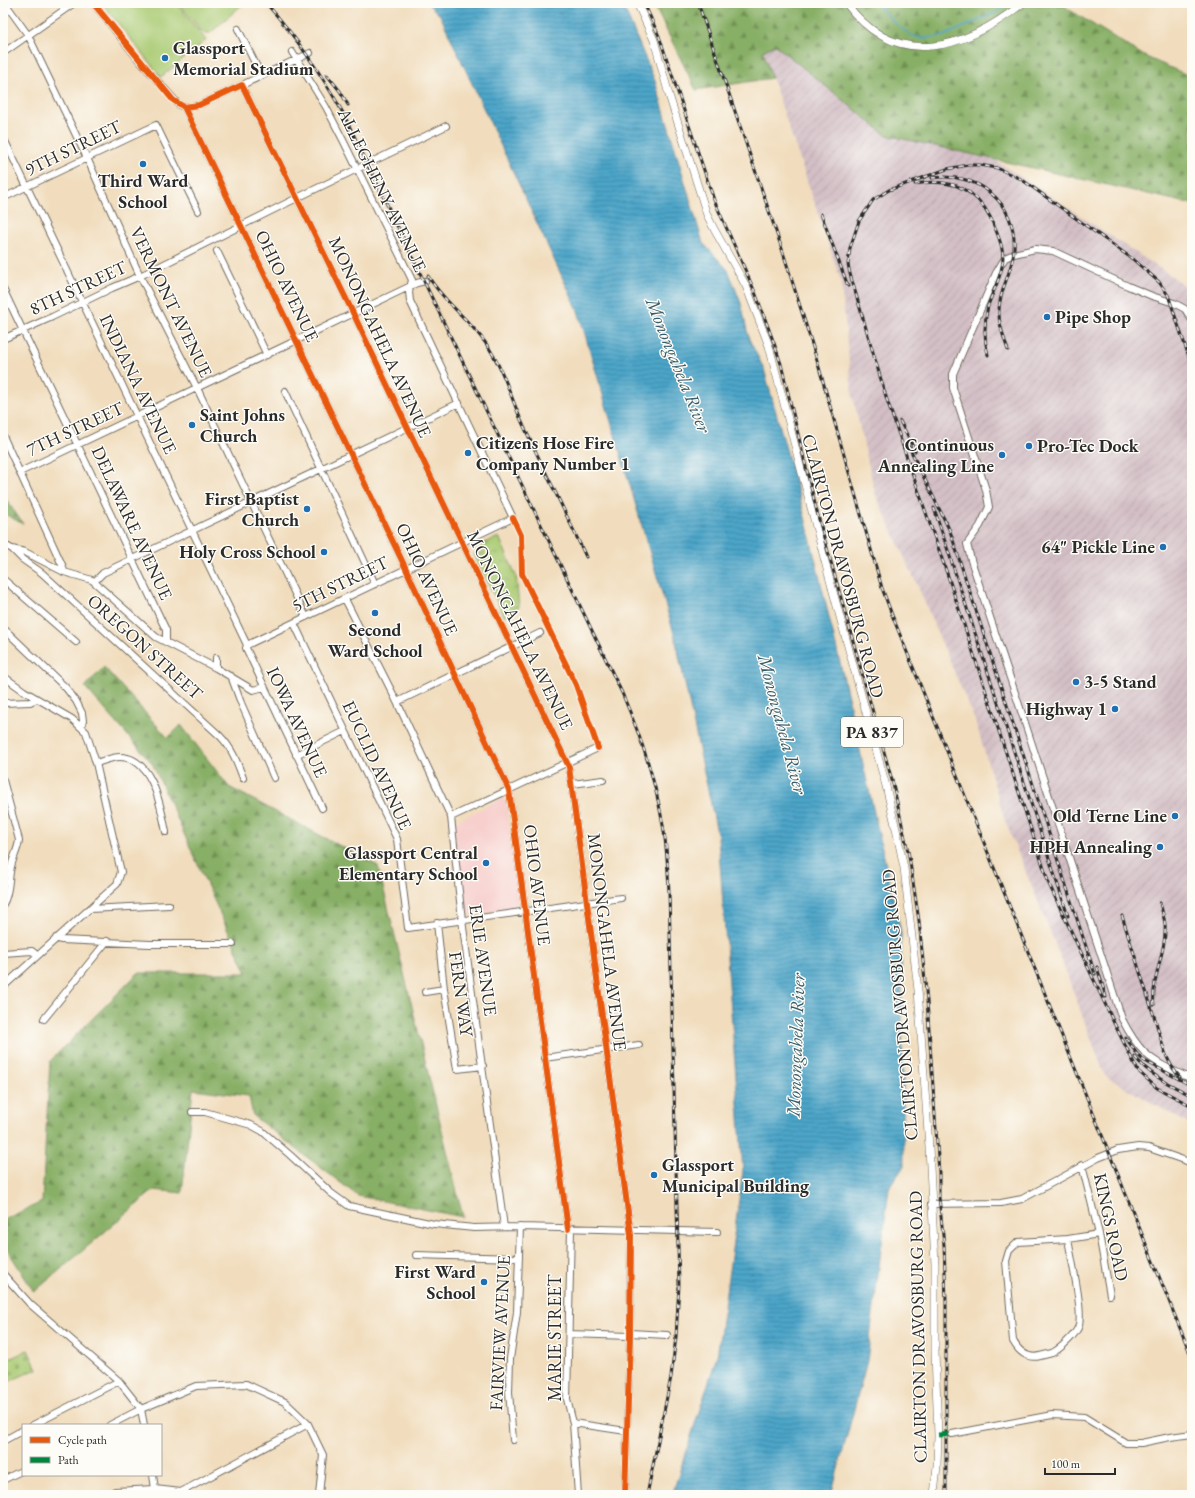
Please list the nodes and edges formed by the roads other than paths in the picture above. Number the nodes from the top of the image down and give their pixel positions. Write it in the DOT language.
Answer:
graph roads {
  1 [pos="5,3"];
  2 [pos="74,3"];
  3 [pos="93,3"];
  4 [pos="637,3"];
  5 [pos="846,3"];
  6 [pos="1023,3"];
  7 [pos="238,29"];
  8 [pos="28,35"];
  9 [pos="292,52"];
  10 [pos="3,53"];
  11 [pos="310,53"];
  12 [pos="297,59"];
  13 [pos="262,75"];
  14 [pos="242,85"];
  15 [pos="184,108"];
  16 [pos="446,126"];
  17 [pos="3,137"];
  18 [pos="87,158"];
  19 [pos="357,170"];
  20 [pos="27,187"];
  21 [pos="3,198"];
  22 [pos="297,198"];
  23 [pos="198,211"];
  24 [pos="241,226"];
  25 [pos="217,251"];
  26 [pos="140,276"];
  27 [pos="425,281"];
  28 [pos="411,286"];
  29 [pos="3,289"];
  30 [pos="82,302"];
  31 [pos="353,314"];
  32 [pos="1192,320"];
  33 [pos="23,331"];
  34 [pos="3,339"];
  35 [pos="296,340"];
  36 [pos="267,355"];
  37 [pos="197,388"];
  38 [pos="284,392"];
  39 [pos="459,403"];
  40 [pos="137,416"];
  41 [pos="406,428"];
  42 [pos="3,436"];
  43 [pos="78,444"];
  44 [pos="350,455"];
  45 [pos="321,469"];
  46 [pos="20,472"];
  47 [pos="251,503"];
  48 [pos="513,518"];
  49 [pos="192,530"];
  50 [pos="462,543"];
  51 [pos="3,544"];
  52 [pos="12,549"];
  53 [pos="133,559"];
  54 [pos="406,569"];
  55 [pos="64,572"];
  56 [pos="3,579"];
  57 [pos="94,582"];
  58 [pos="375,584"];
  59 [pos="345,599"];
  60 [pos="306,617"];
  61 [pos="294,623"];
  62 [pos="3,628"];
  63 [pos="540,633"];
  64 [pos="76,642"];
  65 [pos="166,642"];
  66 [pos="247,646"];
  67 [pos="512,647"];
  68 [pos="216,658"];
  69 [pos="216,668"];
  70 [pos="456,674"];
  71 [pos="3,676"];
  72 [pos="231,676"];
  73 [pos="264,687"];
  74 [pos="37,699"];
  75 [pos="397,702"];
  76 [pos="3,703"];
  77 [pos="81,727"];
  78 [pos="345,731"];
  79 [pos="598,748"];
  80 [pos="296,755"];
  81 [pos="567,762"];
  82 [pos="96,763"];
  83 [pos="243,778"];
  84 [pos="274,778"];
  85 [pos="3,780"];
  86 [pos="603,780"];
  87 [pos="572,784"];
  88 [pos="509,790"];
  89 [pos="322,808"];
  90 [pos="451,817"];
  91 [pos="166,832"];
  92 [pos="621,898"];
  93 [pos="587,903"];
  94 [pos="3,904"];
  95 [pos="170,905"];
  96 [pos="90,909"];
  97 [pos="525,911"];
  98 [pos="462,920"];
  99 [pos="437,923"];
  100 [pos="56,938"];
  101 [pos="107,941"];
  102 [pos="233,944"];
  103 [pos="3,953"];
  104 [pos="38,955"];
  105 [pos="3,987"];
  106 [pos="444,989"];
  107 [pos="425,992"];
  108 [pos="44,1019"];
  109 [pos="640,1045"];
  110 [pos="606,1049"];
  111 [pos="544,1058"];
  112 [pos="483,1066"];
  113 [pos="1192,1079"];
  114 [pos="192,1112"];
  115 [pos="1192,1163"];
  116 [pos="1082,1166"];
  117 [pos="931,1204"];
  118 [pos="520,1227"];
  119 [pos="504,1228"];
  120 [pos="570,1229"];
  121 [pos="630,1230"];
  122 [pos="717,1232"];
  123 [pos="1099,1234"];
  124 [pos="1068,1239"];
  125 [pos="416,1255"];
  126 [pos="519,1258"];
  127 [pos="3,1274"];
  128 [pos="1110,1295"];
  129 [pos="569,1334"];
  130 [pos="630,1334"];
  131 [pos="667,1335"];
  132 [pos="119,1382"];
  133 [pos="141,1409"];
  134 [pos="574,1423"];
  135 [pos="36,1424"];
  136 [pos="112,1424"];
  137 [pos="144,1424"];
  138 [pos="308,1424"];
  139 [pos="22,1431"];
  140 [pos="626,1431"];
  141 [pos="952,1434"];
  142 [pos="1192,1434"];
  143 [pos="513,1440"];
  144 [pos="3,1441"];
  145 [pos="22,1470"];
  146 [pos="152,1476"];
  147 [pos="3,1480"];
  148 [pos="154,1492"];
  149 [pos="108,1495"];
  150 [pos="319,1495"];
  151 [pos="578,1495"];
  152 [pos="625,1495"];
  153 [pos="934,1495"];
  1 -- 8 [label="street, VERMONT AVENUE"];
  2 -- 8 [label="street"];
  3 -- 15 [label="main road, OHIO AVENUE"];
  4 -- 117 [label="main road, CLAIRTON DRAVOSBURG ROAD / PA 837"];
  5 -- 6 [label="main road"];
  7 -- 13 [label="street"];
  8 -- 10 [label="street"];
  8 -- 18 [label="street, VERMONT AVENUE"];
  9 -- 12 [label="street, ALLEGHENY AVENUE"];
  11 -- 12 [label="street"];
  12 -- 13 [label="street"];
  12 -- 19 [label="street, ALLEGHENY AVENUE"];
  13 -- 14 [label="street"];
  14 -- 15 [label="main road"];
  14 -- 22 [label="main road, MONONGAHELA AVENUE"];
  15 -- 24 [label="street, OHIO AVENUE"];
  16 -- 19 [label="street, 8TH STREET"];
  17 -- 20 [label="street, INDIANA AVENUE"];
  18 -- 20 [label="street, 9TH STREET"];
  18 -- 23 [label="street, 9TH STREET"];
  18 -- 26 [label="street, VERMONT AVENUE"];
  19 -- 22 [label="street, 8TH STREET"];
  19 -- 28 [label="street, ALLEGHENY AVENUE"];
  20 -- 21 [label="street, 9TH STREET"];
  20 -- 30 [label="street, INDIANA AVENUE"];
  22 -- 24 [label="street, 8TH STREET"];
  22 -- 31 [label="main road, MONONGAHELA AVENUE"];
  24 -- 26 [label="street, 8TH STREET"];
  24 -- 35 [label="street, OHIO AVENUE"];
  25 -- 36 [label="street"];
  26 -- 30 [label="street, 8TH STREET"];
  26 -- 37 [label="street, VERMONT AVENUE"];
  27 -- 28 [label="street, 7TH STREET"];
  28 -- 31 [label="street, 7TH STREET"];
  28 -- 39 [label="street, ALLEGHENY AVENUE"];
  29 -- 33 [label="street, DELAWARE AVENUE"];
  30 -- 33 [label="street, 8TH STREET"];
  30 -- 40 [label="street, INDIANA AVENUE"];
  31 -- 35 [label="street, 7TH STREET"];
  31 -- 41 [label="main road, MONONGAHELA AVENUE"];
  32 -- 113 [label="street"];
  33 -- 34 [label="street, 8TH STREET"];
  33 -- 43 [label="street, DELAWARE AVENUE"];
  35 -- 36 [label="street, 7TH STREET"];
  35 -- 44 [label="street, OHIO AVENUE"];
  36 -- 37 [label="street, 7TH STREET"];
  37 -- 40 [label="street, 7TH STREET"];
  37 -- 47 [label="street, VERMONT AVENUE"];
  38 -- 45 [label="street"];
  39 -- 41 [label="street"];
  39 -- 48 [label="street, ALLEGHENY AVENUE"];
  40 -- 43 [label="street, 7TH STREET"];
  40 -- 49 [label="street, INDIANA AVENUE"];
  41 -- 44 [label="street"];
  41 -- 50 [label="main road, MONONGAHELA AVENUE"];
  42 -- 46 [label="street"];
  43 -- 46 [label="street, 7TH STREET"];
  43 -- 53 [label="street, DELAWARE AVENUE"];
  44 -- 45 [label="street"];
  44 -- 54 [label="street, OHIO AVENUE"];
  45 -- 47 [label="street"];
  45 -- 58 [label="street"];
  46 -- 55 [label="street"];
  47 -- 49 [label="street"];
  47 -- 60 [label="street, VERMONT AVENUE"];
  48 -- 50 [label="street, 5TH STREET"];
  49 -- 53 [label="street"];
  49 -- 66 [label="street, INDIANA AVENUE"];
  50 -- 54 [label="street, 5TH STREET"];
  50 -- 67 [label="main road, MONONGAHELA AVENUE"];
  51 -- 52 [label="street"];
  52 -- 55 [label="street"];
  52 -- 83 [label="street, OREGON STREET"];
  53 -- 57 [label="street"];
  53 -- 65 [label="street, DELAWARE AVENUE"];
  54 -- 58 [label="street, 5TH STREET"];
  54 -- 70 [label="street, OHIO AVENUE"];
  55 -- 57 [label="street"];
  56 -- 64 [label="street"];
  57 -- 65 [label="street"];
  58 -- 59 [label="street, 5TH STREET"];
  59 -- 60 [label="street, 5TH STREET"];
  59 -- 75 [label="street, ERIE AVENUE"];
  60 -- 61 [label="street, 5TH STREET"];
  61 -- 66 [label="street, 5TH STREET"];
  61 -- 78 [label="street, EUCLID AVENUE"];
  62 -- 77 [label="street"];
  63 -- 67 [label="street"];
  65 -- 69 [label="street"];
  66 -- 73 [label="street, IOWA AVENUE"];
  67 -- 70 [label="street"];
  67 -- 81 [label="main road, MONONGAHELA AVENUE"];
  68 -- 69 [label="street"];
  69 -- 72 [label="street"];
  70 -- 75 [label="street"];
  70 -- 88 [label="street, OHIO AVENUE"];
  71 -- 74 [label="street"];
  72 -- 73 [label="street"];
  72 -- 84 [label="street"];
  73 -- 80 [label="street, IOWA AVENUE"];
  74 -- 76 [label="street"];
  74 -- 77 [label="street"];
  75 -- 90 [label="street, ERIE AVENUE"];
  77 -- 82 [label="street"];
  78 -- 80 [label="street"];
  78 -- 99 [label="street, EUCLID AVENUE"];
  79 -- 81 [label="street"];
  80 -- 89 [label="street, IOWA AVENUE"];
  81 -- 87 [label="main road, MONONGAHELA AVENUE"];
  81 -- 88 [label="street"];
  82 -- 91 [label="street"];
  82 -- 96 [label="street"];
  85 -- 94 [label="street"];
  86 -- 87 [label="street"];
  87 -- 93 [label="main road, MONONGAHELA AVENUE"];
  88 -- 90 [label="street"];
  88 -- 97 [label="street, OHIO AVENUE"];
  90 -- 98 [label="street, ERIE AVENUE"];
  92 -- 93 [label="street"];
  93 -- 97 [label="street"];
  93 -- 110 [label="main road, MONONGAHELA AVENUE"];
  95 -- 96 [label="street"];
  96 -- 100 [label="street"];
  97 -- 98 [label="street"];
  97 -- 111 [label="street, OHIO AVENUE"];
  98 -- 99 [label="street"];
  98 -- 112 [label="street, ERIE AVENUE"];
  99 -- 106 [label="street, FERN WAY"];
  100 -- 101 [label="street"];
  100 -- 104 [label="street"];
  101 -- 102 [label="street"];
  101 -- 108 [label="street"];
  103 -- 104 [label="street"];
  104 -- 105 [label="street"];
  106 -- 107 [label="street"];
  106 -- 112 [label="street, FERN WAY"];
  109 -- 110 [label="street"];
  110 -- 111 [label="street"];
  110 -- 121 [label="main road, MONONGAHELA AVENUE"];
  111 -- 120 [label="street, OHIO AVENUE"];
  112 -- 119 [label="street, ERIE AVENUE"];
  114 -- 119 [label="street"];
  115 -- 116 [label="street"];
  116 -- 117 [label="street"];
  116 -- 123 [label="street, KINGS ROAD"];
  117 -- 153 [label="main road, CLAIRTON DRAVOSBURG ROAD / PA 837"];
  118 -- 119 [label="street"];
  118 -- 120 [label="street"];
  118 -- 126 [label="street, FAIRVIEW AVENUE"];
  120 -- 121 [label="street"];
  120 -- 129 [label="street, MARIE STREET"];
  121 -- 122 [label="street"];
  121 -- 130 [label="main road, MONONGAHELA AVENUE"];
  123 -- 124 [label="street"];
  123 -- 128 [label="street, KINGS ROAD"];
  124 -- 124 [label="street"];
  125 -- 126 [label="street"];
  126 -- 143 [label="street, FAIRVIEW AVENUE"];
  127 -- 132 [label="street"];
  129 -- 130 [label="street"];
  129 -- 134 [label="street, MARIE STREET"];
  130 -- 131 [label="street"];
  130 -- 140 [label="main road, MONONGAHELA AVENUE"];
  132 -- 133 [label="street"];
  132 -- 135 [label="street"];
  133 -- 136 [label="street"];
  133 -- 137 [label="street"];
  133 -- 138 [label="street"];
  134 -- 140 [label="street"];
  134 -- 151 [label="street, MARIE STREET"];
  138 -- 148 [label="street"];
  138 -- 150 [label="street"];
  139 -- 144 [label="street"];
  140 -- 152 [label="main road, MONONGAHELA AVENUE"];
  141 -- 142 [label="street"];
  145 -- 147 [label="street"];
  146 -- 148 [label="street"];
  148 -- 149 [label="street"];
}
